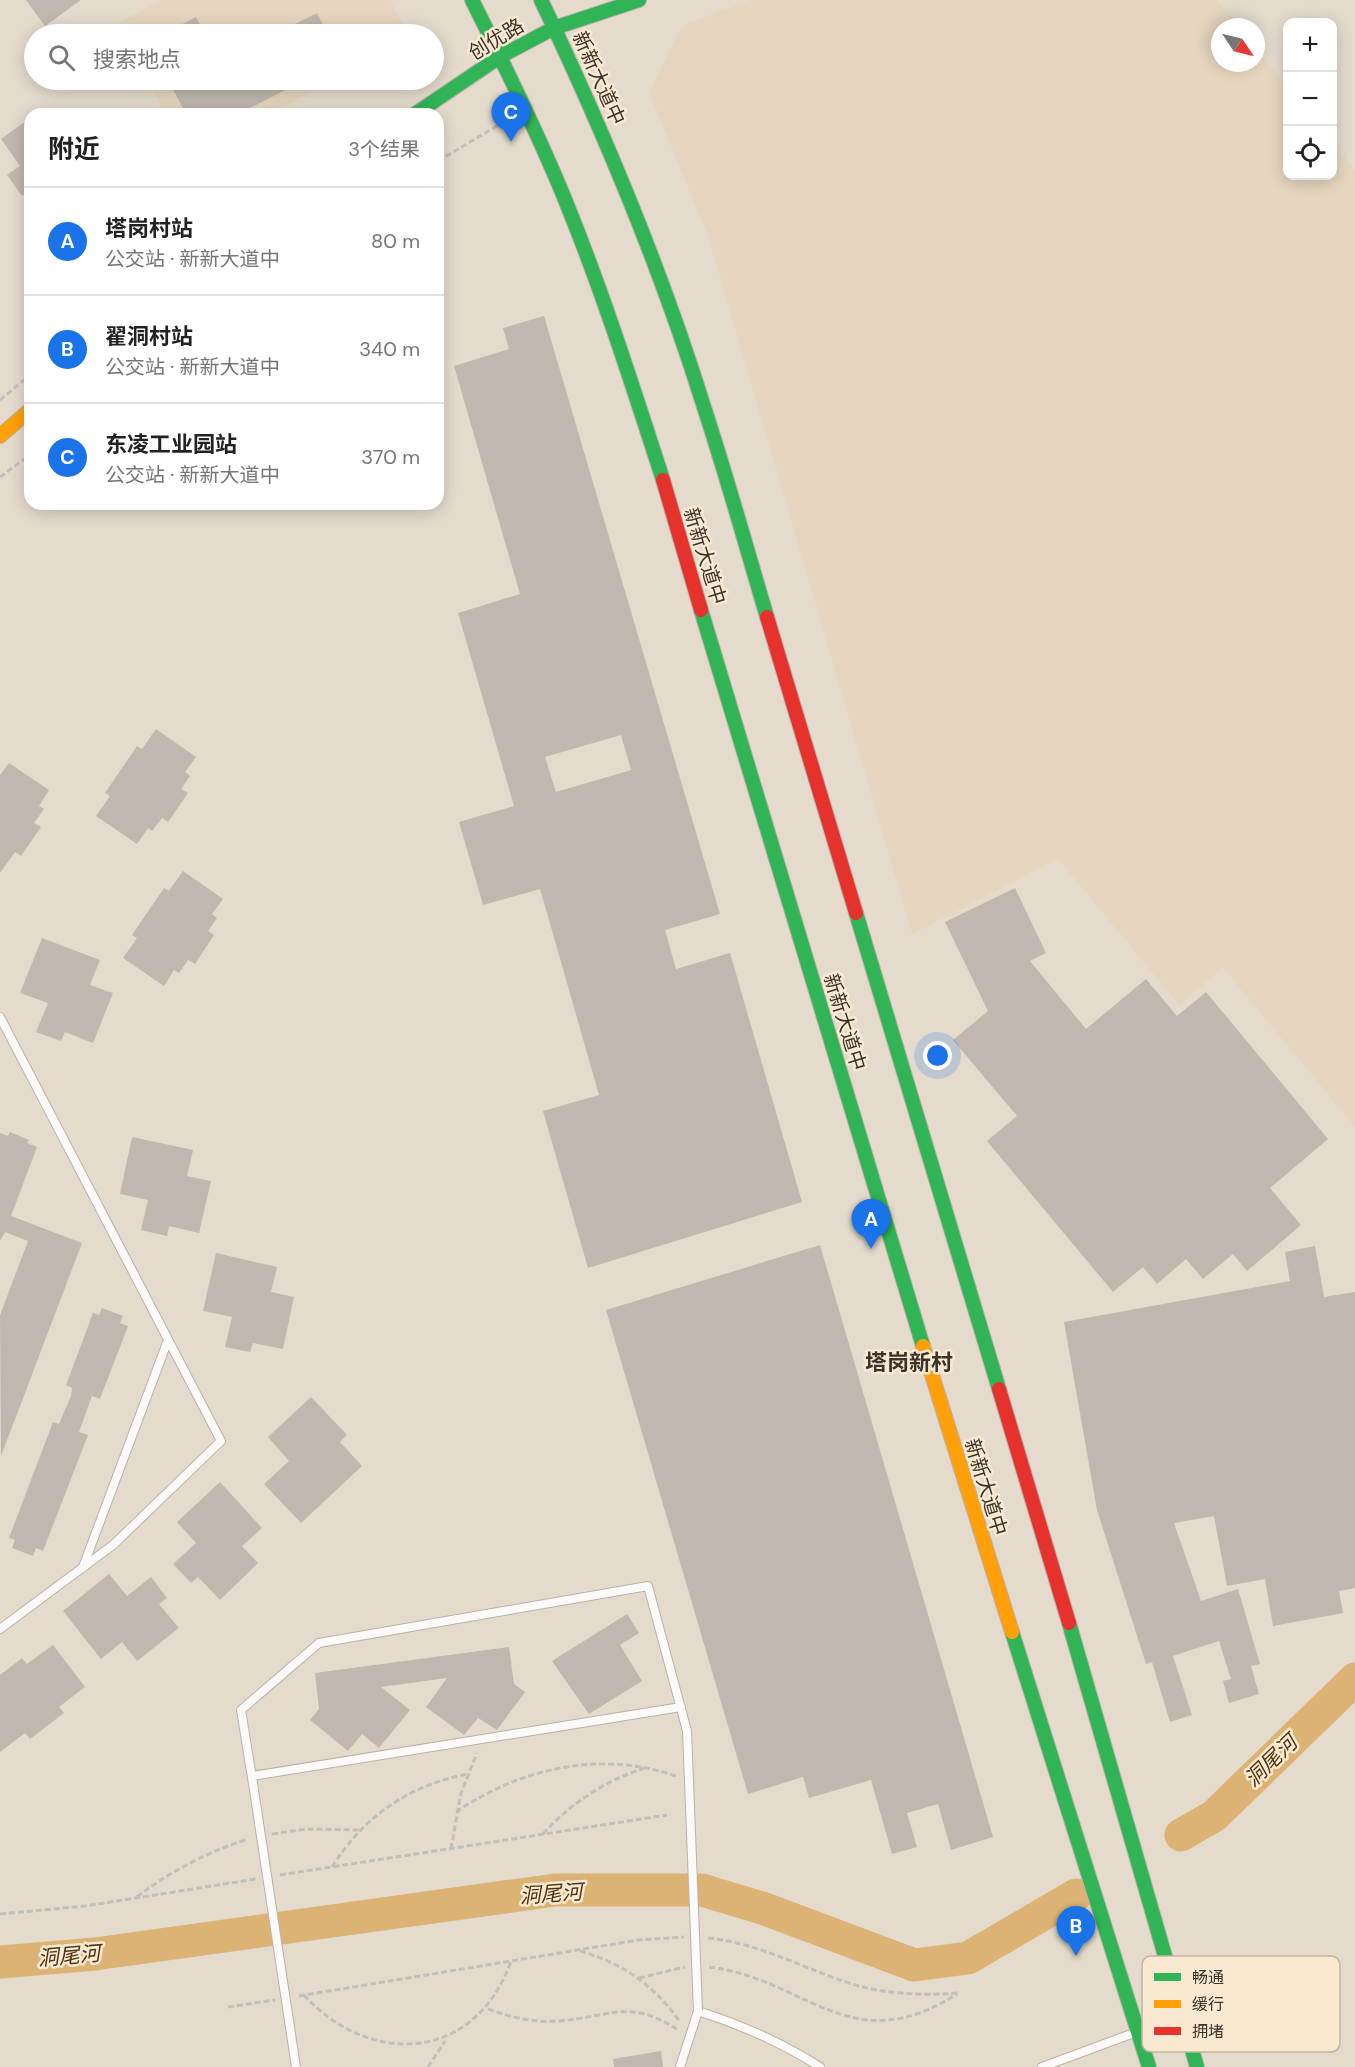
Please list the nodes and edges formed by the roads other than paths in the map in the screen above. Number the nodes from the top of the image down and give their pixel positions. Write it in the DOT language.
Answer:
graph roads {
  1 [pos="472,0"];
  2 [pos="541,0"];
  3 [pos="639,0"];
  4 [pos="554,28"];
  5 [pos="501,56"];
  6 [pos="424,108"];
  7 [pos="24,415"];
  8 [pos="0,436"];
  9 [pos="0,1017"];
  10 [pos="168,1340"];
  11 [pos="83,1567"];
  12 [pos="0,1629"];
  13 [pos="681,1707"];
  14 [pos="252,1776"];
  15 [pos="1165,1956"];
  16 [pos="698,2011"];
  17 [pos="1138,2032"];
  18 [pos="1142,2045"];
  19 [pos="1144,2052"];
  20 [pos="1193,2052"];
  21 [pos="296,2067"];
  22 [pos="680,2067"];
  23 [pos="820,2067"];
  24 [pos="1042,2067"];
  25 [pos="1149,2067"];
  26 [pos="1197,2067"];
  1 -- 5 [label="main road, 新新大道中"];
  2 -- 4 [label="main road, 新新大道中"];
  3 -- 4 [label="main road, 创优路"];
  4 -- 5 [label="main road, 创优路"];
  4 -- 15 [label="main road, 新新大道中"];
  5 -- 6 [label="main road, 创优路"];
  5 -- 17 [label="main road, 新新大道中"];
  7 -- 8 [label="main road"];
  9 -- 10 [label="lane"];
  10 -- 11 [label="lane"];
  10 -- 11 [label="lane"];
  11 -- 12 [label="lane"];
  13 -- 14 [label="lane"];
  13 -- 14 [label="lane"];
  13 -- 16 [label="lane, bridge"];
  14 -- 21 [label="lane, bridge"];
  16 -- 22 [label="lane"];
  16 -- 23 [label="lane"];
  17 -- 18 [label="main road, 新新大道中"];
  17 -- 24 [label="lane"];
  19 -- 25 [label="main road, 新新大道中"];
  20 -- 26 [label="main road, 新新大道中"];
}
